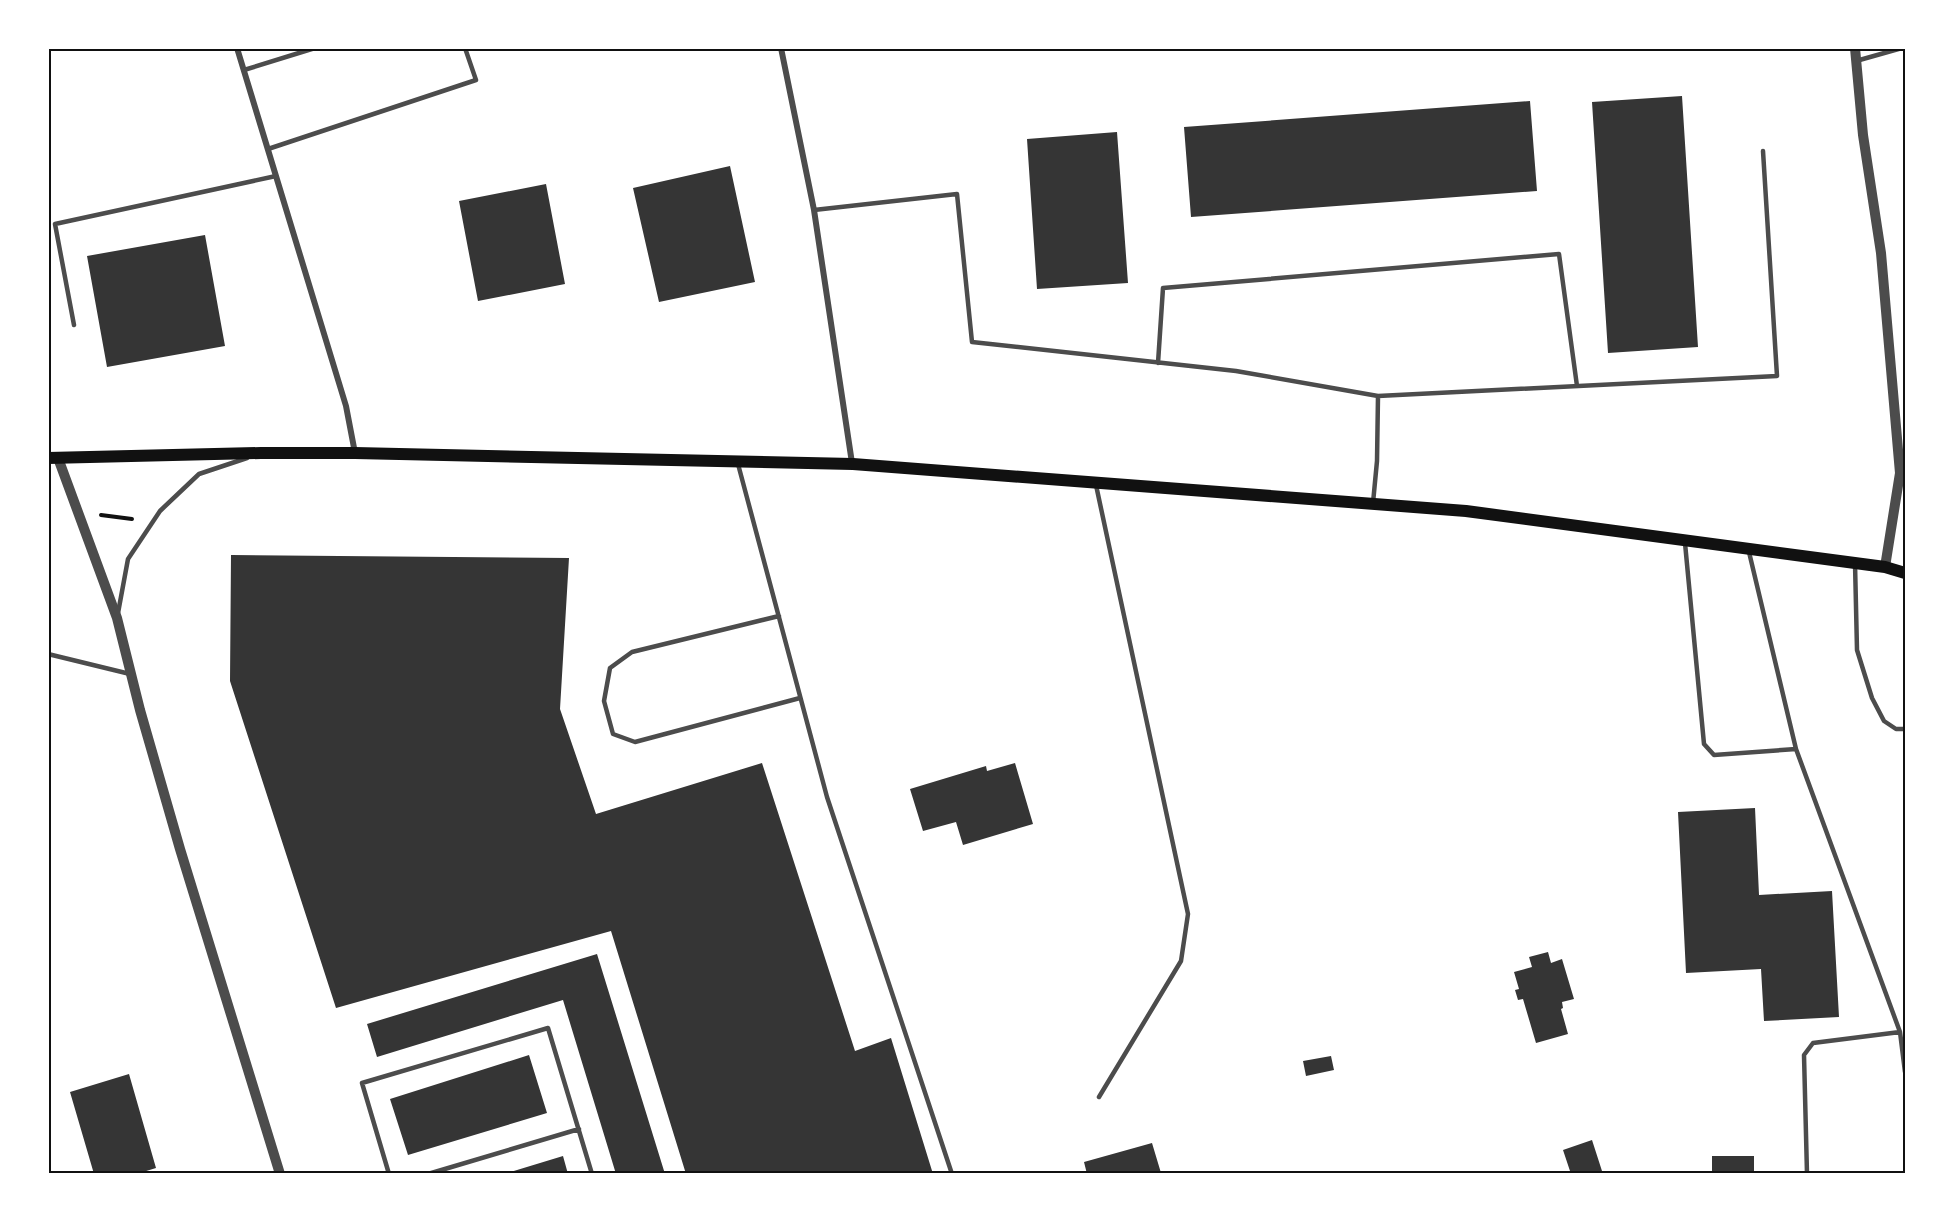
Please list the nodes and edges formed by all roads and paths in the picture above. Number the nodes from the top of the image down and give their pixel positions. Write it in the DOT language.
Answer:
graph roads {
  1 [pos="237,48"];
  2 [pos="315,48"];
  3 [pos="465,48"];
  4 [pos="781,48"];
  5 [pos="1855,48"];
  6 [pos="1902,48"];
  7 [pos="1856,61"];
  8 [pos="244,70"];
  9 [pos="268,148"];
  10 [pos="1763,151"];
  11 [pos="276,176"];
  12 [pos="814,210"];
  13 [pos="74,325"];
  14 [pos="1158,363"];
  15 [pos="1577,386"];
  16 [pos="1378,396"];
  17 [pos="261,453"];
  18 [pos="355,453"];
  19 [pos="53,458"];
  20 [pos="737,462"];
  21 [pos="852,464"];
  22 [pos="1095,483"];
  23 [pos="1373,504"];
  24 [pos="91,514"];
  25 [pos="131,518"];
  26 [pos="1685,540"];
  27 [pos="1748,549"];
  28 [pos="1855,563"];
  29 [pos="1886,567"];
  30 [pos="1905,573"];
  31 [pos="778,616"];
  32 [pos="117,618"];
  33 [pos="48,654"];
  34 [pos="131,674"];
  35 [pos="800,698"];
  36 [pos="1905,729"];
  37 [pos="1796,749"];
  38 [pos="1900,1032"];
  39 [pos="1905,1072"];
  40 [pos="1099,1097"];
  41 [pos="579,1129"];
  42 [pos="280,1174"];
  43 [pos="389,1174"];
  44 [pos="428,1174"];
  45 [pos="592,1174"];
  46 [pos="952,1174"];
  47 [pos="1807,1174"];
  1 -- 8 [label="street"];
  2 -- 8 [label="lane"];
  3 -- 9 [label="lane"];
  4 -- 12 [label="street"];
  5 -- 7 [label="street"];
  6 -- 7 [label="lane"];
  7 -- 29 [label="street"];
  8 -- 9 [label="street"];
  9 -- 11 [label="street"];
  10 -- 15 [label="lane"];
  11 -- 13 [label="lane"];
  11 -- 18 [label="street"];
  12 -- 14 [label="lane"];
  12 -- 21 [label="street"];
  14 -- 15 [label="lane"];
  14 -- 16 [label="lane"];
  15 -- 16 [label="lane"];
  16 -- 23 [label="lane"];
  17 -- 18 [label="main road"];
  17 -- 19 [label="main road"];
  17 -- 32 [label="lane"];
  18 -- 20 [label="main road"];
  19 -- 32 [label="street"];
  20 -- 21 [label="main road"];
  20 -- 31 [label="lane"];
  21 -- 22 [label="main road"];
  22 -- 23 [label="main road"];
  22 -- 40 [label="lane"];
  23 -- 26 [label="main road"];
  24 -- 25 [label="path"];
  26 -- 27 [label="main road"];
  26 -- 37 [label="lane"];
  27 -- 28 [label="main road"];
  27 -- 37 [label="lane"];
  28 -- 29 [label="main road"];
  28 -- 36 [label="lane"];
  29 -- 30 [label="main road"];
  31 -- 35 [label="lane"];
  31 -- 35 [label="lane"];
  32 -- 34 [label="street"];
  33 -- 34 [label="lane"];
  34 -- 42 [label="street"];
  35 -- 46 [label="lane"];
  37 -- 38 [label="lane"];
  38 -- 39 [label="lane"];
  38 -- 47 [label="lane"];
  41 -- 43 [label="lane"];
  41 -- 44 [label="lane"];
  41 -- 45 [label="lane"];
}
